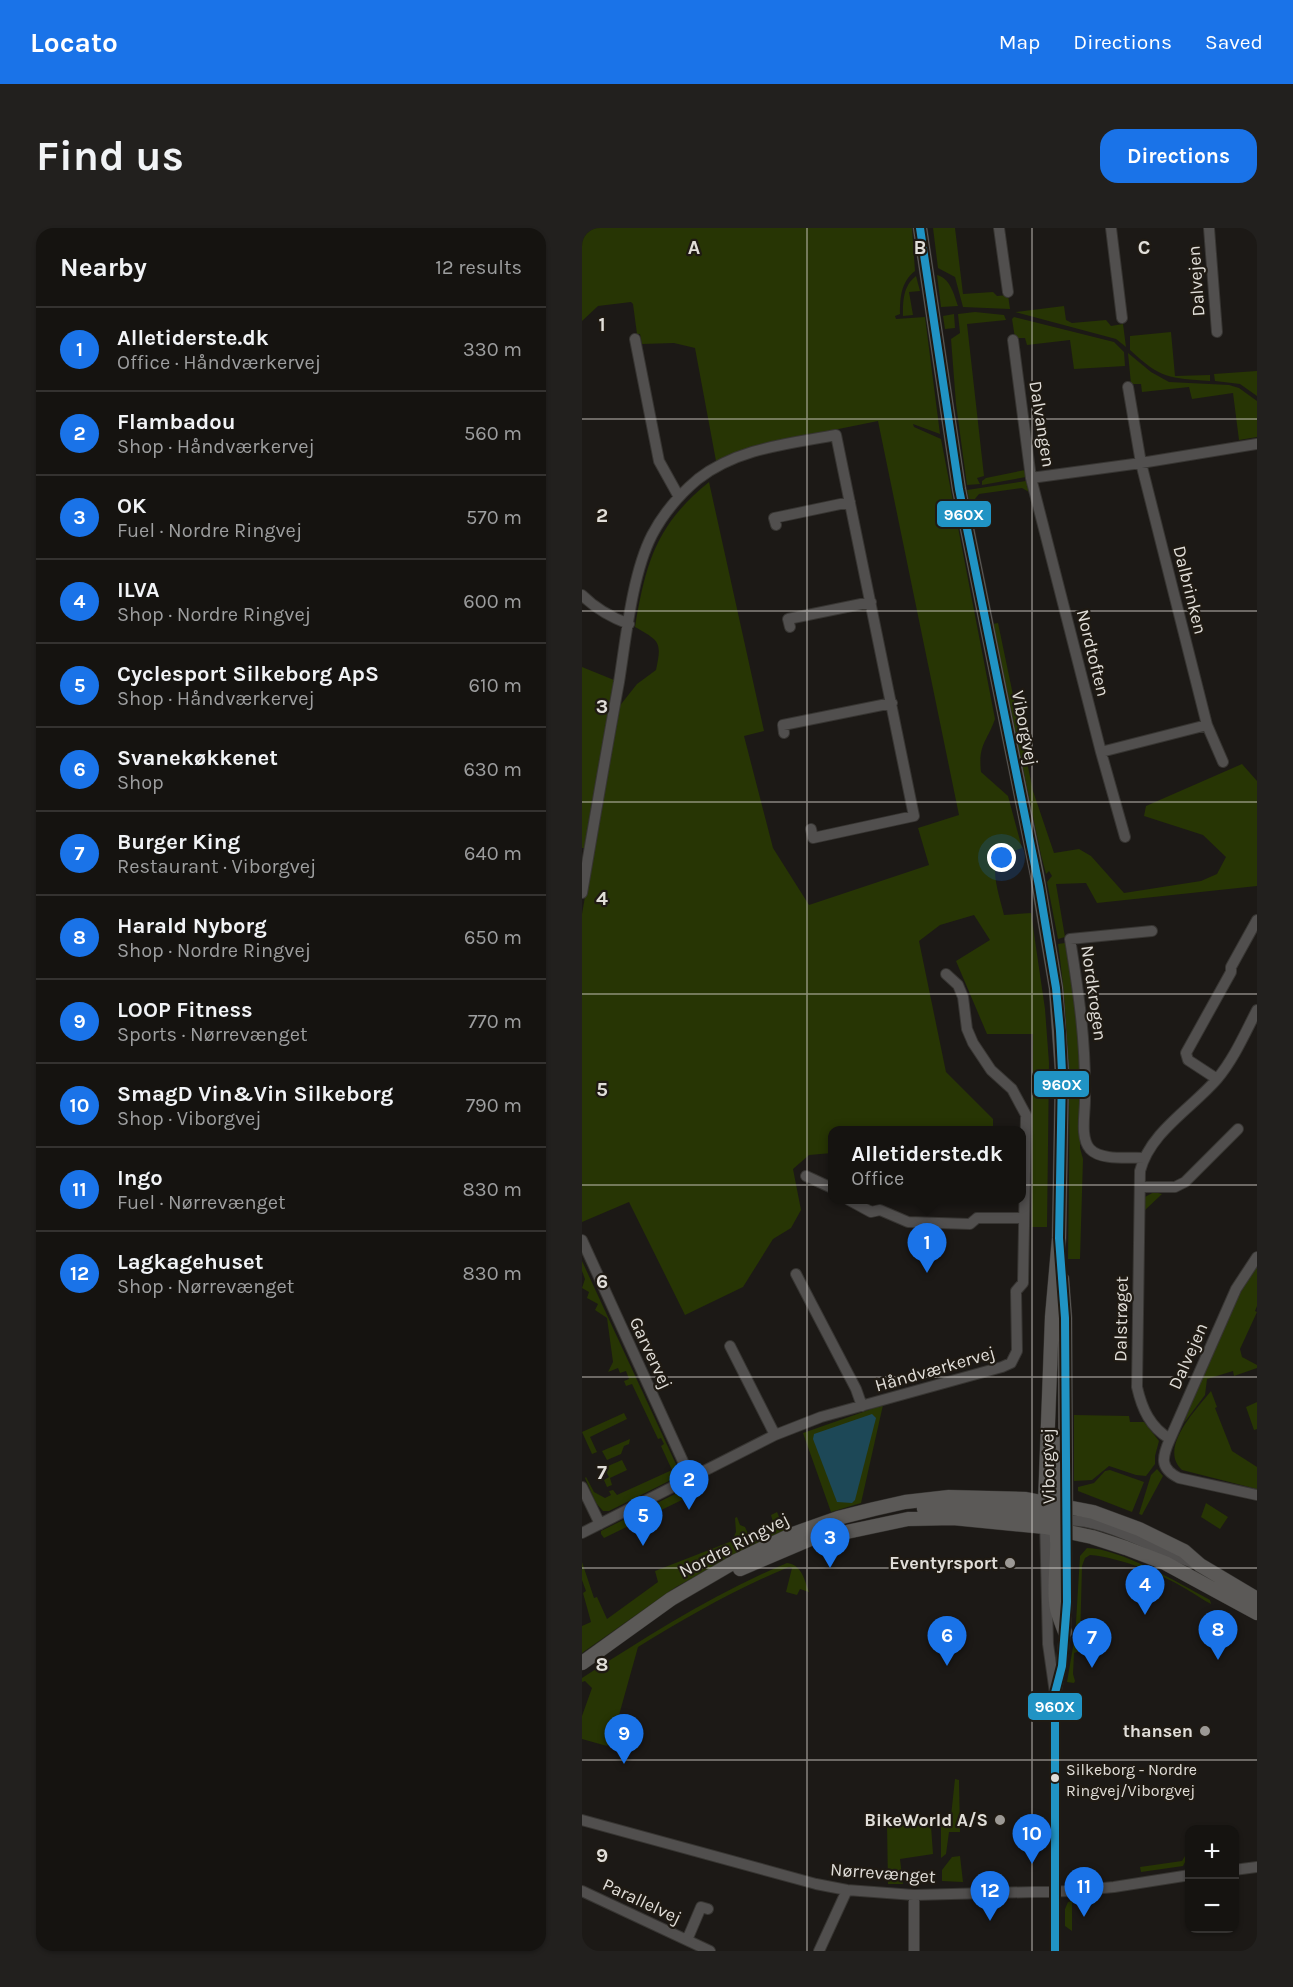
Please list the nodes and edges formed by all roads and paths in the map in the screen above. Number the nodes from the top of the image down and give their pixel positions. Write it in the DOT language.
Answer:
graph roads {
  1 [pos="920,228"];
  2 [pos="999,228"];
  3 [pos="1111,228"];
  4 [pos="1209,228"];
  5 [pos="1008,292"];
  6 [pos="1122,318"];
  7 [pos="1217,332"];
  8 [pos="635,339"];
  9 [pos="1013,340"];
  10 [pos="1128,387"];
  11 [pos="1257,444"];
  12 [pos="1141,463"];
  13 [pos="1031,478"];
  14 [pos="679,497"];
  15 [pos="850,502"];
  16 [pos="776,525"];
  17 [pos="582,595"];
  18 [pos="871,602"];
  19 [pos="629,624"];
  20 [pos="790,627"];
  21 [pos="892,702"];
  22 [pos="1208,725"];
  23 [pos="784,733"];
  24 [pos="1101,752"];
  25 [pos="1223,762"];
  26 [pos="811,829"];
  27 [pos="1125,837"];
  28 [pos="582,893"];
  29 [pos="1257,920"];
  30 [pos="1152,931"];
  31 [pos="946,974"];
  32 [pos="1257,1010"];
  33 [pos="1217,1079"];
  34 [pos="1026,1126"];
  35 [pos="1238,1129"];
  36 [pos="1144,1158"];
  37 [pos="807,1176"];
  38 [pos="828,1186"];
  39 [pos="1140,1187"];
  40 [pos="856,1204"];
  41 [pos="1024,1204"];
  42 [pos="1024,1218"];
  43 [pos="1059,1238"];
  44 [pos="582,1240"];
  45 [pos="1257,1257"];
  46 [pos="796,1274"];
  47 [pos="730,1346"];
  48 [pos="862,1406"];
  49 [pos="775,1435"];
  50 [pos="1170,1439"];
  51 [pos="691,1479"];
  52 [pos="582,1486"];
  53 [pos="1257,1496"];
  54 [pos="1056,1517"];
  55 [pos="600,1524"];
  56 [pos="582,1533"];
  57 [pos="1257,1599"];
  58 [pos="1257,1613"];
  59 [pos="1065,1632"];
  60 [pos="582,1663"];
  61 [pos="582,1669"];
  62 [pos="1055,1693"];
  63 [pos="582,1820"];
  64 [pos="1257,1867"];
  65 [pos="1239,1869"];
  66 [pos="1185,1876"];
  67 [pos="847,1890"];
  68 [pos="582,1891"];
  69 [pos="1055,1891"];
  70 [pos="914,1895"];
  71 [pos="708,1909"];
  72 [pos="687,1940"];
  73 [pos="710,1951"];
  74 [pos="819,1951"];
  75 [pos="914,1951"];
  76 [pos="1055,1951"];
  1 -- 43 [label="main road, Viborgvej"];
  2 -- 5 [label="street"];
  3 -- 6 [label="street"];
  4 -- 7 [label="street, Dalvejen"];
  8 -- 14 [label="street"];
  9 -- 13 [label="street, Dalvangen"];
  10 -- 12 [label="street"];
  11 -- 12 [label="street, Dalvangen"];
  12 -- 13 [label="street, Dalvangen"];
  12 -- 22 [label="street, Dalbrinken"];
  13 -- 24 [label="street, Nordtoften"];
  14 -- 15 [label="street"];
  14 -- 19 [label="street"];
  15 -- 16 [label="street"];
  15 -- 18 [label="street"];
  17 -- 19 [label="street"];
  18 -- 20 [label="street"];
  18 -- 21 [label="street"];
  19 -- 28 [label="street"];
  21 -- 23 [label="street"];
  21 -- 26 [label="street"];
  22 -- 24 [label="street"];
  22 -- 25 [label="street, Dalbrinken"];
  24 -- 27 [label="street, Nordtoften"];
  29 -- 33 [label="street"];
  30 -- 36 [label="street, Nordkrogen"];
  31 -- 34 [label="street, Håndværkervej"];
  32 -- 33 [label="street, Dalstrøget"];
  33 -- 36 [label="street, Dalstrøget"];
  35 -- 39 [label="street"];
  36 -- 39 [label="street, Dalstrøget"];
  37 -- 38 [label="street"];
  39 -- 50 [label="street, Dalstrøget"];
  40 -- 42 [label="street"];
  41 -- 42 [label="street, Håndværkervej"];
  42 -- 48 [label="street, Håndværkervej"];
  43 -- 54 [label="main road, Viborgvej"];
  43 -- 54 [label="main road, Viborgvej"];
  44 -- 51 [label="street, Garvervej"];
  45 -- 50 [label="street, Dalvejen"];
  46 -- 48 [label="street, Håndværkervej"];
  47 -- 49 [label="street"];
  48 -- 49 [label="street, Håndværkervej"];
  49 -- 51 [label="street, Håndværkervej"];
  50 -- 53 [label="street, Dalvejen"];
  51 -- 55 [label="street, Håndværkervej"];
  52 -- 55 [label="street"];
  54 -- 57 [label="main road, Nordre Ringvej"];
  54 -- 58 [label="main road, Nordre Ringvej"];
  54 -- 59 [label="main road"];
  54 -- 60 [label="main road, Nordre Ringvej"];
  54 -- 61 [label="main road, Nordre Ringvej"];
  54 -- 62 [label="street, Viborgvej"];
  55 -- 56 [label="street, Håndværkervej"];
  59 -- 62 [label="street, Viborgvej"];
  62 -- 69 [label="street, Viborgvej"];
  63 -- 67 [label="street, Nørrevænget"];
  64 -- 65 [label="street"];
  66 -- 69 [label="street, Nørrevænget"];
  67 -- 70 [label="street, Nørrevænget"];
  67 -- 74 [label="street"];
  68 -- 72 [label="street, Parallelvej"];
  69 -- 70 [label="street, Nørrevænget"];
  69 -- 76 [label="street, Viborgvej"];
  70 -- 75 [label="street"];
  71 -- 72 [label="street, Parallelvej"];
  72 -- 73 [label="street, Parallelvej"];
}
